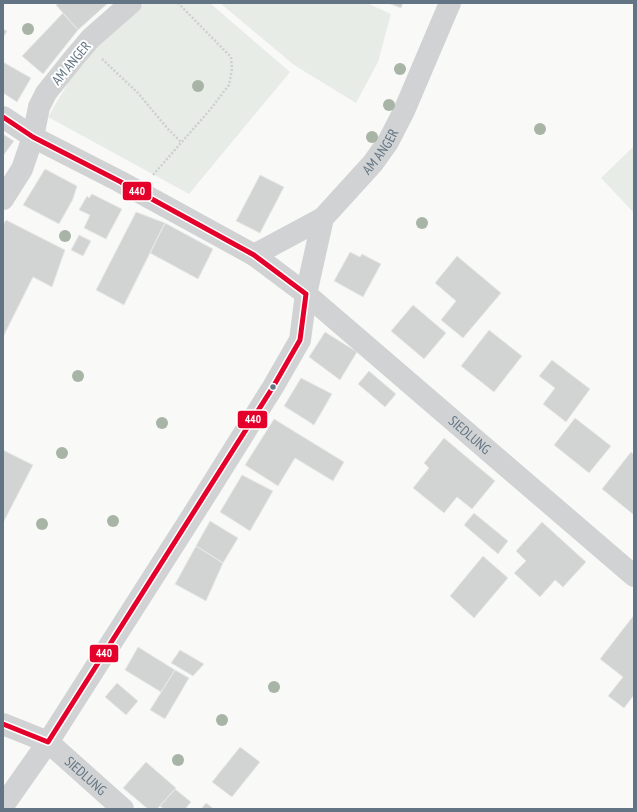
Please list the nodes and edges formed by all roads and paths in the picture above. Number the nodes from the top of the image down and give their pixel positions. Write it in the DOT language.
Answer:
graph roads {
  1 [pos="131,3"];
  2 [pos="178,3"];
  3 [pos="450,3"];
  4 [pos="86,44"];
  5 [pos="3,117"];
  6 [pos="33,137"];
  7 [pos="181,142"];
  8 [pos="139,192"];
  9 [pos="3,199"];
  10 [pos="323,218"];
  11 [pos="254,255"];
  12 [pos="306,294"];
  13 [pos="634,576"];
  14 [pos="3,724"];
  15 [pos="48,742"];
  16 [pos="3,806"];
  17 [pos="123,809"];
  1 -- 4 [label="street, AM ANGER"];
  2 -- 7 [label="path"];
  3 -- 10 [label="street, AM ANGER"];
  4 -- 6 [label="street, AM ANGER"];
  4 -- 7 [label="path"];
  5 -- 6 [label="street, SIEDLUNG"];
  6 -- 8 [label="street, SIEDLUNG"];
  6 -- 9 [label="street, AM ANGER"];
  7 -- 8 [label="path"];
  8 -- 11 [label="street, SIEDLUNG"];
  10 -- 11 [label="street"];
  10 -- 12 [label="street"];
  11 -- 12 [label="street, SIEDLUNG"];
  12 -- 13 [label="street, SIEDLUNG"];
  12 -- 15 [label="street"];
  14 -- 15 [label="street, SIEDLUNG"];
  15 -- 16 [label="street"];
  15 -- 17 [label="street, SIEDLUNG"];
}
